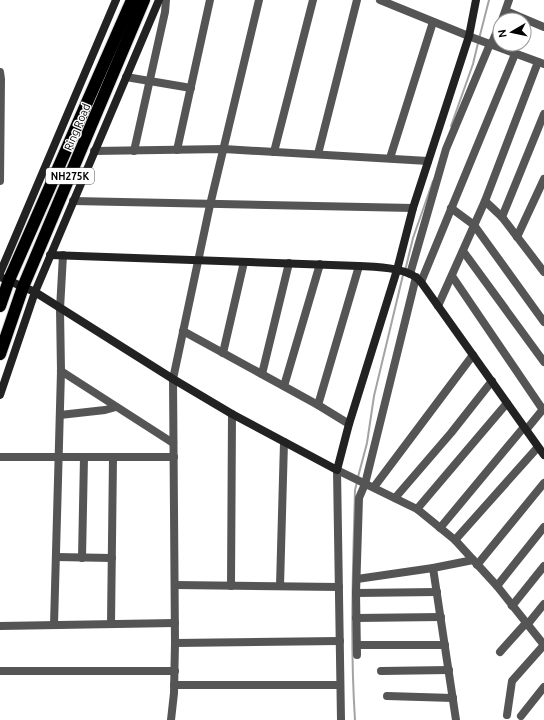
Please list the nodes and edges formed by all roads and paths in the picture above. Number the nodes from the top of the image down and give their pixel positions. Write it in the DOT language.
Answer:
graph roads {
  1 [pos="116,0"];
  2 [pos="132,0"];
  3 [pos="144,0"];
  4 [pos="159,0"];
  5 [pos="166,0"];
  6 [pos="210,0"];
  7 [pos="259,0"];
  8 [pos="313,0"];
  9 [pos="357,0"];
  10 [pos="380,0"];
  11 [pos="476,0"];
  12 [pos="509,0"];
  13 [pos="506,11"];
  14 [pos="433,22"];
  15 [pos="544,27"];
  16 [pos="470,37"];
  17 [pos="492,39"];
  18 [pos="489,44"];
  19 [pos="515,54"];
  20 [pos="541,63"];
  21 [pos="0,72"];
  22 [pos="126,77"];
  23 [pos="150,81"];
  24 [pos="191,88"];
  25 [pos="544,114"];
  26 [pos="224,149"];
  27 [pos="177,150"];
  28 [pos="94,151"];
  29 [pos="134,151"];
  30 [pos="274,152"];
  31 [pos="318,154"];
  32 [pos="390,158"];
  33 [pos="428,161"];
  34 [pos="544,179"];
  35 [pos="0,181"];
  36 [pos="485,201"];
  37 [pos="73,202"];
  38 [pos="210,205"];
  39 [pos="413,208"];
  40 [pos="451,208"];
  41 [pos="502,217"];
  42 [pos="474,225"];
  43 [pos="517,237"];
  44 [pos="463,251"];
  45 [pos="50,255"];
  46 [pos="63,255"];
  47 [pos="198,260"];
  48 [pos="244,262"];
  49 [pos="289,263"];
  50 [pos="320,264"];
  51 [pos="359,266"];
  52 [pos="544,272"];
  53 [pos="409,275"];
  54 [pos="452,276"];
  55 [pos="3,277"];
  56 [pos="23,287"];
  57 [pos="34,292"];
  58 [pos="0,306"];
  59 [pos="438,306"];
  60 [pos="60,309"];
  61 [pos="544,322"];
  62 [pos="183,331"];
  63 [pos="224,353"];
  64 [pos="0,354"];
  65 [pos="473,355"];
  66 [pos="544,362"];
  67 [pos="61,371"];
  68 [pos="262,374"];
  69 [pos="173,379"];
  70 [pos="492,381"];
  71 [pos="284,386"];
  72 [pos="0,395"];
  73 [pos="507,403"];
  74 [pos="318,405"];
  75 [pos="116,407"];
  76 [pos="543,409"];
  77 [pos="60,414"];
  78 [pos="232,414"];
  79 [pos="349,424"];
  80 [pos="525,429"];
  81 [pos="284,442"];
  82 [pos="173,443"];
  83 [pos="538,447"];
  84 [pos="544,455"];
  85 [pos="0,457"];
  86 [pos="59,457"];
  87 [pos="84,457"];
  88 [pos="113,457"];
  89 [pos="174,457"];
  90 [pos="337,470"];
  91 [pos="362,483"];
  92 [pos="544,483"];
  93 [pos="374,487"];
  94 [pos="395,498"];
  95 [pos="417,509"];
  96 [pos="440,528"];
  97 [pos="544,528"];
  98 [pos="455,540"];
  99 [pos="56,557"];
  100 [pos="82,558"];
  101 [pos="112,558"];
  102 [pos="475,562"];
  103 [pos="544,566"];
  104 [pos="433,568"];
  105 [pos="356,579"];
  106 [pos="175,585"];
  107 [pos="231,586"];
  108 [pos="280,586"];
  109 [pos="497,586"];
  110 [pos="339,587"];
  111 [pos="437,592"];
  112 [pos="356,593"];
  113 [pos="544,604"];
  114 [pos="512,606"];
  115 [pos="441,617"];
  116 [pos="356,618"];
  117 [pos="175,623"];
  118 [pos="111,624"];
  119 [pos="526,624"];
  120 [pos="54,625"];
  121 [pos="0,626"];
  122 [pos="340,641"];
  123 [pos="175,643"];
  124 [pos="357,645"];
  125 [pos="445,645"];
  126 [pos="544,645"];
  127 [pos="500,652"];
  128 [pos="357,655"];
  129 [pos="0,670"];
  130 [pos="449,670"];
  131 [pos="175,671"];
  132 [pos="381,671"];
  133 [pos="174,685"];
  134 [pos="340,685"];
  135 [pos="544,687"];
  136 [pos="387,696"];
  137 [pos="452,698"];
  138 [pos="507,715"];
  139 [pos="521,716"];
  140 [pos="171,720"];
  141 [pos="341,720"];
  142 [pos="456,720"];
  1 -- 55 [label="street"];
  2 -- 55 [label="highway, Ring Road / NH275K"];
  3 -- 56 [label="highway, Ring Road / NH275K"];
  4 -- 22 [label="street"];
  5 -- 23 [label="street"];
  6 -- 24 [label="street"];
  7 -- 26 [label="street"];
  8 -- 30 [label="street"];
  9 -- 31 [label="street"];
  10 -- 14 [label="street"];
  11 -- 16 [label="street"];
  12 -- 13 [label="street"];
  13 -- 15 [label="street"];
  14 -- 16 [label="street"];
  14 -- 32 [label="street"];
  16 -- 18 [label="street"];
  16 -- 33 [label="street"];
  17 -- 18 [label="street"];
  18 -- 19 [label="street"];
  18 -- 53 [label="street"];
  19 -- 20 [label="street"];
  19 -- 40 [label="street"];
  20 -- 36 [label="street"];
  21 -- 35 [label="street"];
  22 -- 23 [label="street"];
  22 -- 28 [label="street"];
  23 -- 24 [label="street"];
  23 -- 29 [label="street"];
  24 -- 27 [label="street"];
  25 -- 41 [label="street"];
  26 -- 27 [label="street"];
  26 -- 30 [label="street"];
  26 -- 38 [label="street"];
  27 -- 29 [label="street"];
  28 -- 29 [label="street"];
  28 -- 37 [label="street"];
  30 -- 31 [label="street"];
  31 -- 32 [label="street"];
  32 -- 33 [label="street"];
  33 -- 39 [label="street"];
  34 -- 43 [label="street"];
  36 -- 41 [label="street"];
  36 -- 42 [label="street"];
  37 -- 38 [label="street"];
  37 -- 45 [label="street"];
  38 -- 39 [label="street"];
  38 -- 47 [label="street"];
  39 -- 53 [label="street"];
  40 -- 42 [label="street"];
  40 -- 53 [label="street"];
  41 -- 43 [label="street"];
  42 -- 44 [label="street"];
  42 -- 61 [label="street"];
  43 -- 52 [label="street"];
  44 -- 54 [label="street"];
  44 -- 66 [label="street"];
  45 -- 46 [label="street"];
  45 -- 57 [label="street"];
  46 -- 47 [label="street"];
  46 -- 60 [label="street"];
  47 -- 48 [label="street"];
  47 -- 62 [label="street"];
  48 -- 49 [label="street"];
  48 -- 63 [label="street"];
  49 -- 50 [label="street"];
  49 -- 68 [label="street"];
  50 -- 51 [label="street"];
  50 -- 71 [label="street"];
  51 -- 53 [label="street"];
  51 -- 74 [label="street"];
  53 -- 59 [label="street"];
  53 -- 79 [label="street"];
  53 -- 91 [label="street"];
  54 -- 59 [label="street"];
  54 -- 76 [label="street"];
  55 -- 56 [label="street"];
  55 -- 58 [label="highway, Ring Road / NH275K"];
  56 -- 57 [label="street"];
  56 -- 64 [label="highway, Ring Road / NH275K"];
  57 -- 60 [label="street"];
  57 -- 72 [label="street"];
  59 -- 65 [label="street"];
  60 -- 67 [label="street"];
  60 -- 69 [label="street"];
  62 -- 63 [label="street"];
  62 -- 69 [label="street"];
  63 -- 68 [label="street"];
  65 -- 70 [label="street"];
  65 -- 93 [label="street"];
  67 -- 75 [label="street"];
  67 -- 77 [label="street"];
  68 -- 71 [label="street"];
  69 -- 78 [label="street"];
  69 -- 82 [label="street"];
  70 -- 73 [label="street"];
  70 -- 94 [label="street"];
  71 -- 74 [label="street"];
  73 -- 80 [label="street"];
  73 -- 95 [label="street"];
  74 -- 79 [label="street"];
  75 -- 77 [label="street"];
  75 -- 82 [label="street"];
  76 -- 80 [label="street"];
  77 -- 86 [label="street"];
  78 -- 81 [label="street"];
  78 -- 107 [label="street"];
  79 -- 90 [label="street"];
  80 -- 83 [label="street"];
  80 -- 96 [label="street"];
  81 -- 90 [label="street"];
  81 -- 108 [label="street"];
  82 -- 89 [label="street"];
  83 -- 84 [label="street"];
  83 -- 98 [label="street"];
  85 -- 86 [label="street"];
  86 -- 87 [label="street"];
  86 -- 99 [label="street"];
  87 -- 88 [label="street"];
  87 -- 100 [label="street"];
  88 -- 89 [label="street"];
  88 -- 101 [label="street"];
  89 -- 106 [label="street"];
  90 -- 91 [label="street"];
  90 -- 110 [label="street"];
  91 -- 93 [label="street"];
  91 -- 105 [label="street"];
  92 -- 102 [label="street"];
  93 -- 94 [label="street"];
  94 -- 95 [label="street"];
  95 -- 96 [label="street"];
  96 -- 98 [label="street"];
  97 -- 109 [label="street"];
  98 -- 102 [label="street"];
  99 -- 100 [label="street"];
  99 -- 120 [label="street"];
  100 -- 101 [label="street"];
  101 -- 118 [label="street"];
  102 -- 104 [label="street"];
  102 -- 109 [label="street"];
  103 -- 114 [label="street"];
  104 -- 105 [label="street"];
  104 -- 111 [label="street"];
  105 -- 112 [label="street"];
  106 -- 107 [label="street"];
  106 -- 117 [label="street"];
  107 -- 108 [label="street"];
  108 -- 110 [label="street"];
  109 -- 114 [label="street"];
  110 -- 122 [label="street"];
  111 -- 112 [label="street"];
  111 -- 115 [label="street"];
  112 -- 116 [label="street"];
  113 -- 119 [label="street"];
  114 -- 119 [label="street"];
  115 -- 116 [label="street"];
  115 -- 125 [label="street"];
  116 -- 124 [label="street"];
  117 -- 118 [label="street"];
  117 -- 123 [label="street"];
  118 -- 120 [label="street"];
  119 -- 126 [label="street"];
  119 -- 127 [label="street"];
  120 -- 121 [label="street"];
  122 -- 123 [label="street"];
  122 -- 134 [label="street"];
  123 -- 131 [label="street"];
  124 -- 125 [label="street"];
  124 -- 128 [label="street"];
  125 -- 130 [label="street"];
  126 -- 138 [label="street"];
  129 -- 131 [label="street"];
  130 -- 132 [label="street"];
  130 -- 137 [label="street"];
  131 -- 133 [label="street"];
  133 -- 134 [label="street"];
  133 -- 140 [label="street"];
  134 -- 141 [label="street"];
  135 -- 139 [label="street"];
  136 -- 137 [label="street"];
  137 -- 142 [label="street"];
}
